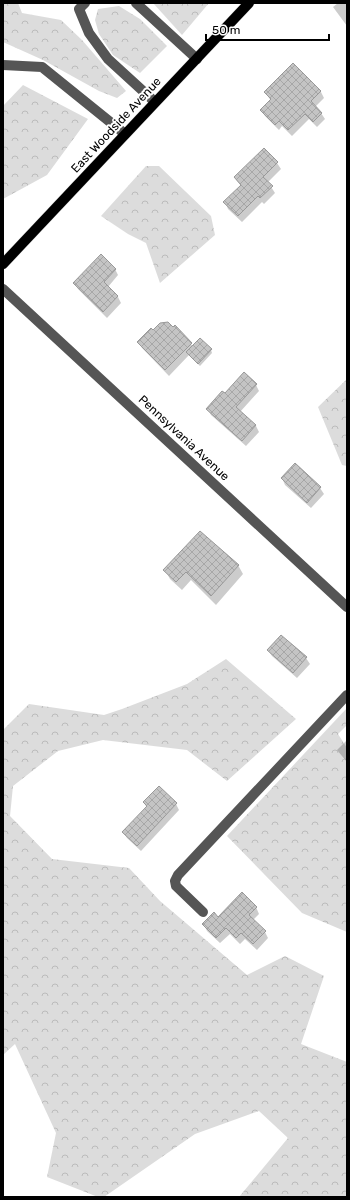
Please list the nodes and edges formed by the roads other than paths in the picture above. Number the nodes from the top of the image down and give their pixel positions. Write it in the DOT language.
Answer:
graph roads {
  1 [pos="85,3"];
  2 [pos="136,3"];
  3 [pos="249,3"];
  4 [pos="196,58"];
  5 [pos="3,65"];
  6 [pos="155,102"];
  7 [pos="125,134"];
  8 [pos="3,264"];
  9 [pos="3,289"];
  10 [pos="347,607"];
  11 [pos="347,695"];
  12 [pos="203,912"];
  1 -- 6 [label="street"];
  2 -- 4 [label="street"];
  3 -- 4 [label="main road, East Woodside Avenue"];
  4 -- 6 [label="main road, East Woodside Avenue"];
  5 -- 7 [label="street"];
  6 -- 7 [label="main road, East Woodside Avenue"];
  7 -- 8 [label="main road, East Woodside Avenue"];
  9 -- 10 [label="street, Pennsylvania Avenue"];
  11 -- 12 [label="street"];
}
